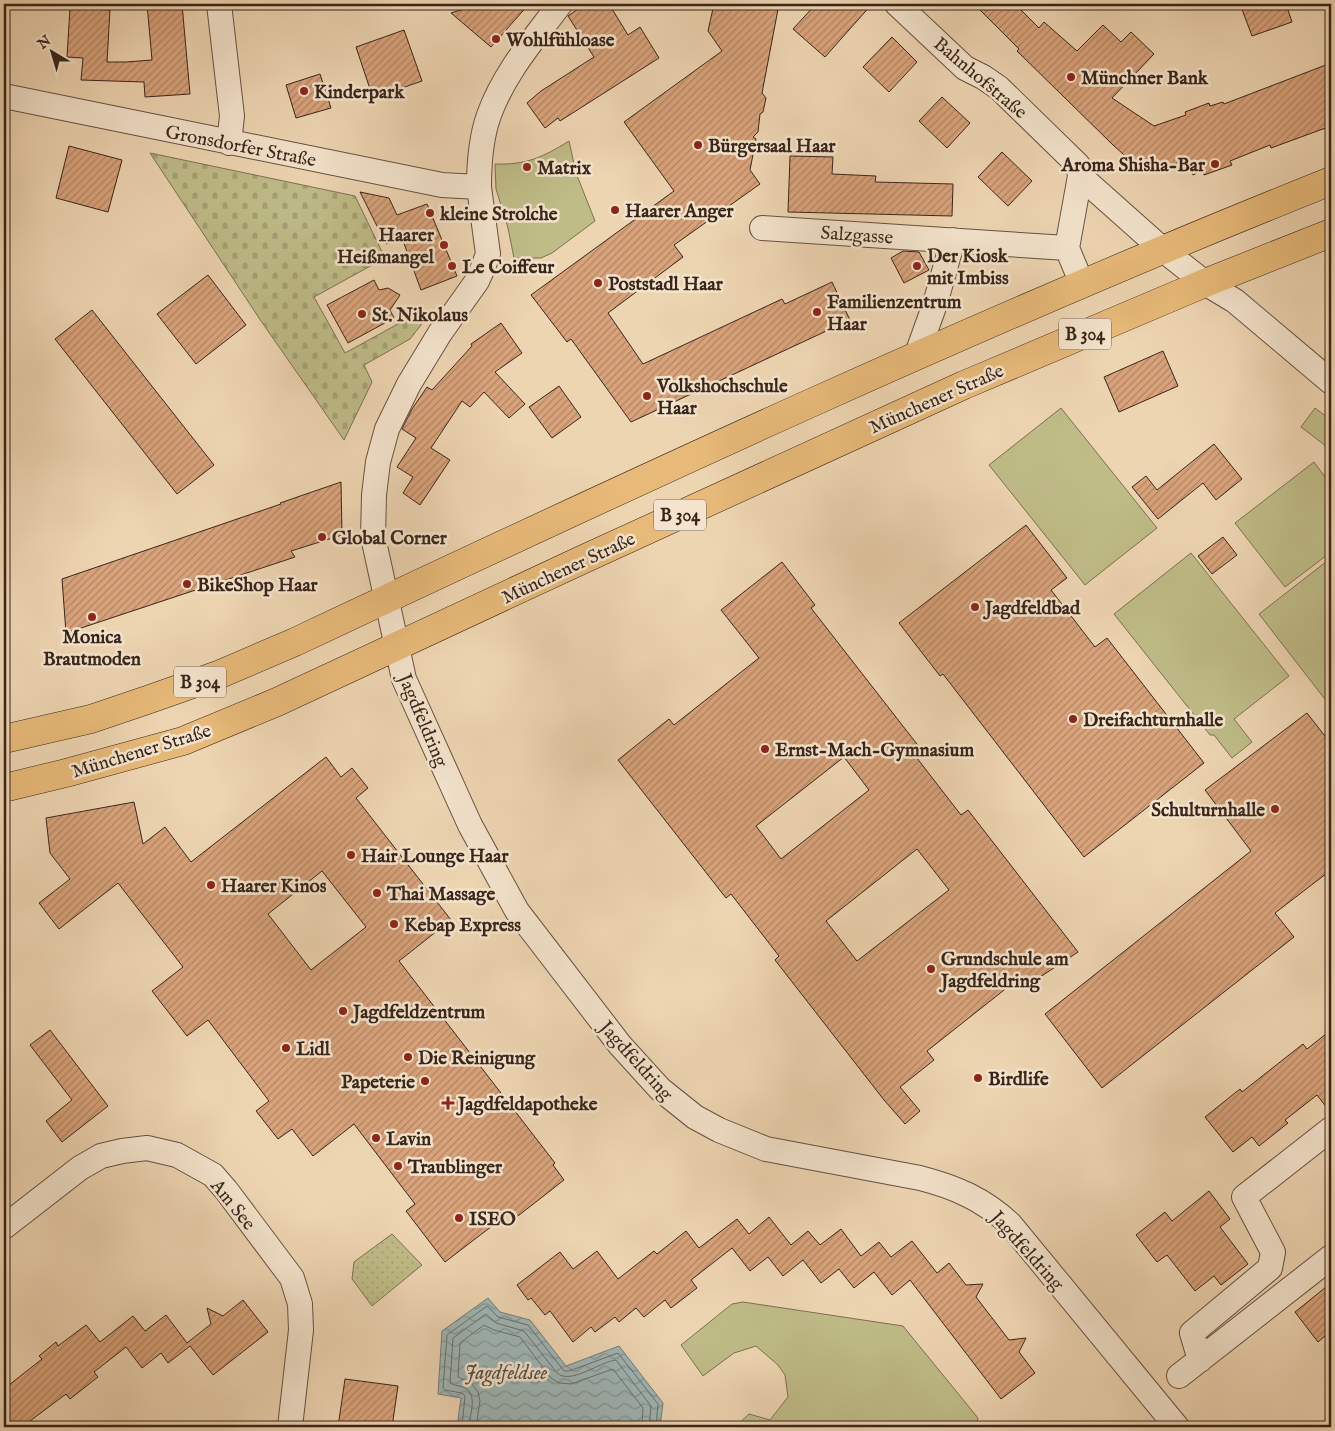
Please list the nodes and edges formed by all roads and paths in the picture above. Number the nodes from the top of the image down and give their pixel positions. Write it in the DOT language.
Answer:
graph roads {
  1 [pos="219,4"];
  2 [pos="560,4"];
  3 [pos="897,4"];
  4 [pos="4,96"];
  5 [pos="229,143"];
  6 [pos="1080,176"];
  7 [pos="1331,181"];
  8 [pos="479,187"];
  9 [pos="762,228"];
  10 [pos="1331,233"];
  11 [pos="953,240"];
  12 [pos="1067,248"];
  13 [pos="1162,249"];
  14 [pos="1205,282"];
  15 [pos="1082,284"];
  16 [pos="917,354"];
  17 [pos="1331,382"];
  18 [pos="386,599"];
  19 [pos="397,647"];
  20 [pos="4,739"];
  21 [pos="4,788"];
  22 [pos="1331,1129"];
  23 [pos="4,1227"];
  24 [pos="1331,1257"];
  25 [pos="1200,1360"];
  26 [pos="1179,1376"];
  27 [pos="290,1427"];
  28 [pos="1177,1427"];
  1 -- 5 [label="street"];
  2 -- 8 [label="street, Jagdfeldring"];
  3 -- 6 [label="street, Bahnhofstraße"];
  4 -- 5 [label="street, Gronsdorfer Straße"];
  5 -- 8 [label="street, Gronsdorfer Straße"];
  6 -- 12 [label="street"];
  6 -- 13 [label="street, Bahnhofstraße"];
  7 -- 13 [label="main road, B 304"];
  8 -- 18 [label="street, Jagdfeldring"];
  9 -- 11 [label="street, Salzgasse"];
  10 -- 14 [label="main road, B 304"];
  11 -- 12 [label="street, Salzgasse"];
  11 -- 16 [label="street"];
  12 -- 15 [label="street"];
  13 -- 14 [label="street, Bahnhofstraße"];
  13 -- 15 [label="main road, B 304"];
  14 -- 17 [label="street, Bahnhofstraße"];
  14 -- 19 [label="main road, Münchener Straße / B 304"];
  15 -- 16 [label="main road, B 304"];
  16 -- 18 [label="main road, B 304"];
  18 -- 19 [label="street, Jagdfeldring"];
  18 -- 20 [label="main road, B 304"];
  19 -- 21 [label="main road, Münchener Straße / B 304"];
  19 -- 28 [label="street, Jagdfeldring"];
  22 -- 25 [label="street"];
  23 -- 27 [label="street, Am See"];
  24 -- 25 [label="street"];
  25 -- 26 [label="street"];
}
